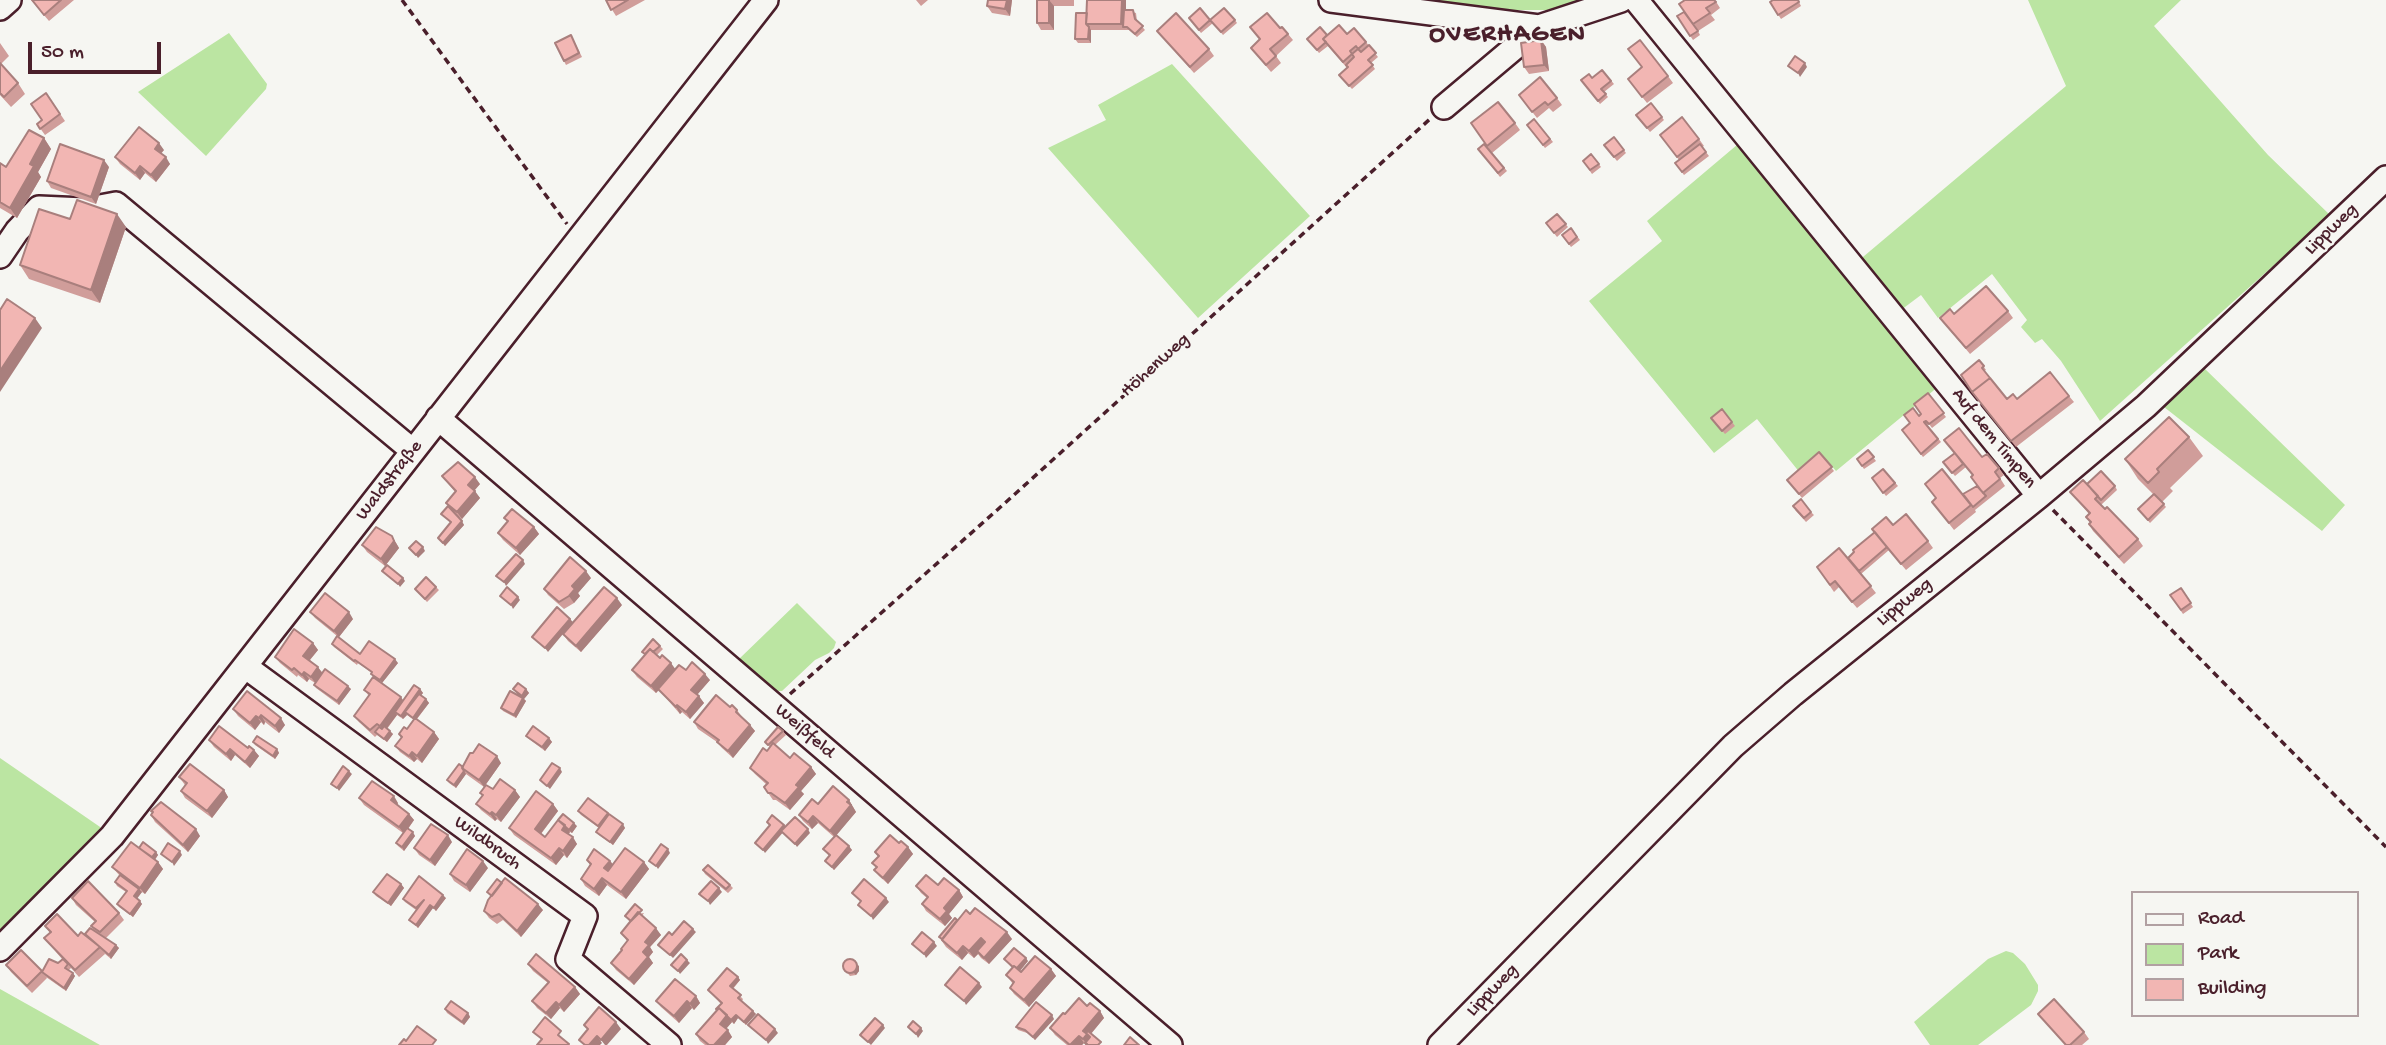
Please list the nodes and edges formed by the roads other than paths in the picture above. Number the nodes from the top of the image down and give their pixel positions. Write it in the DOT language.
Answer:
graph roads {
  1 [pos="9,0"];
  2 [pos="766,0"];
  3 [pos="1331,0"];
  4 [pos="1621,0"];
  5 [pos="1636,0"];
  6 [pos="0,8"];
  7 [pos="1539,27"];
  8 [pos="1444,107"];
  9 [pos="2386,178"];
  10 [pos="0,256"];
  11 [pos="438,418"];
  12 [pos="412,451"];
  13 [pos="2039,496"];
  14 [pos="246,667"];
  15 [pos="0,949"];
  16 [pos="668,1045"];
  17 [pos="1170,1045"];
  18 [pos="1440,1045"];
  1 -- 6 [label="street"];
  2 -- 11 [label="street, Waldstraße"];
  3 -- 7 [label="street"];
  4 -- 7 [label="street"];
  5 -- 13 [label="street, Auf dem Timpen"];
  7 -- 8 [label="street"];
  9 -- 13 [label="street, Lippweg"];
  10 -- 12 [label="street"];
  11 -- 12 [label="street, Waldstraße"];
  11 -- 17 [label="street, Weißfeld"];
  12 -- 14 [label="street, Waldstraße"];
  13 -- 18 [label="street, Lippweg"];
  14 -- 15 [label="street, Waldstraße"];
  14 -- 16 [label="street, Wildbruch"];
}
